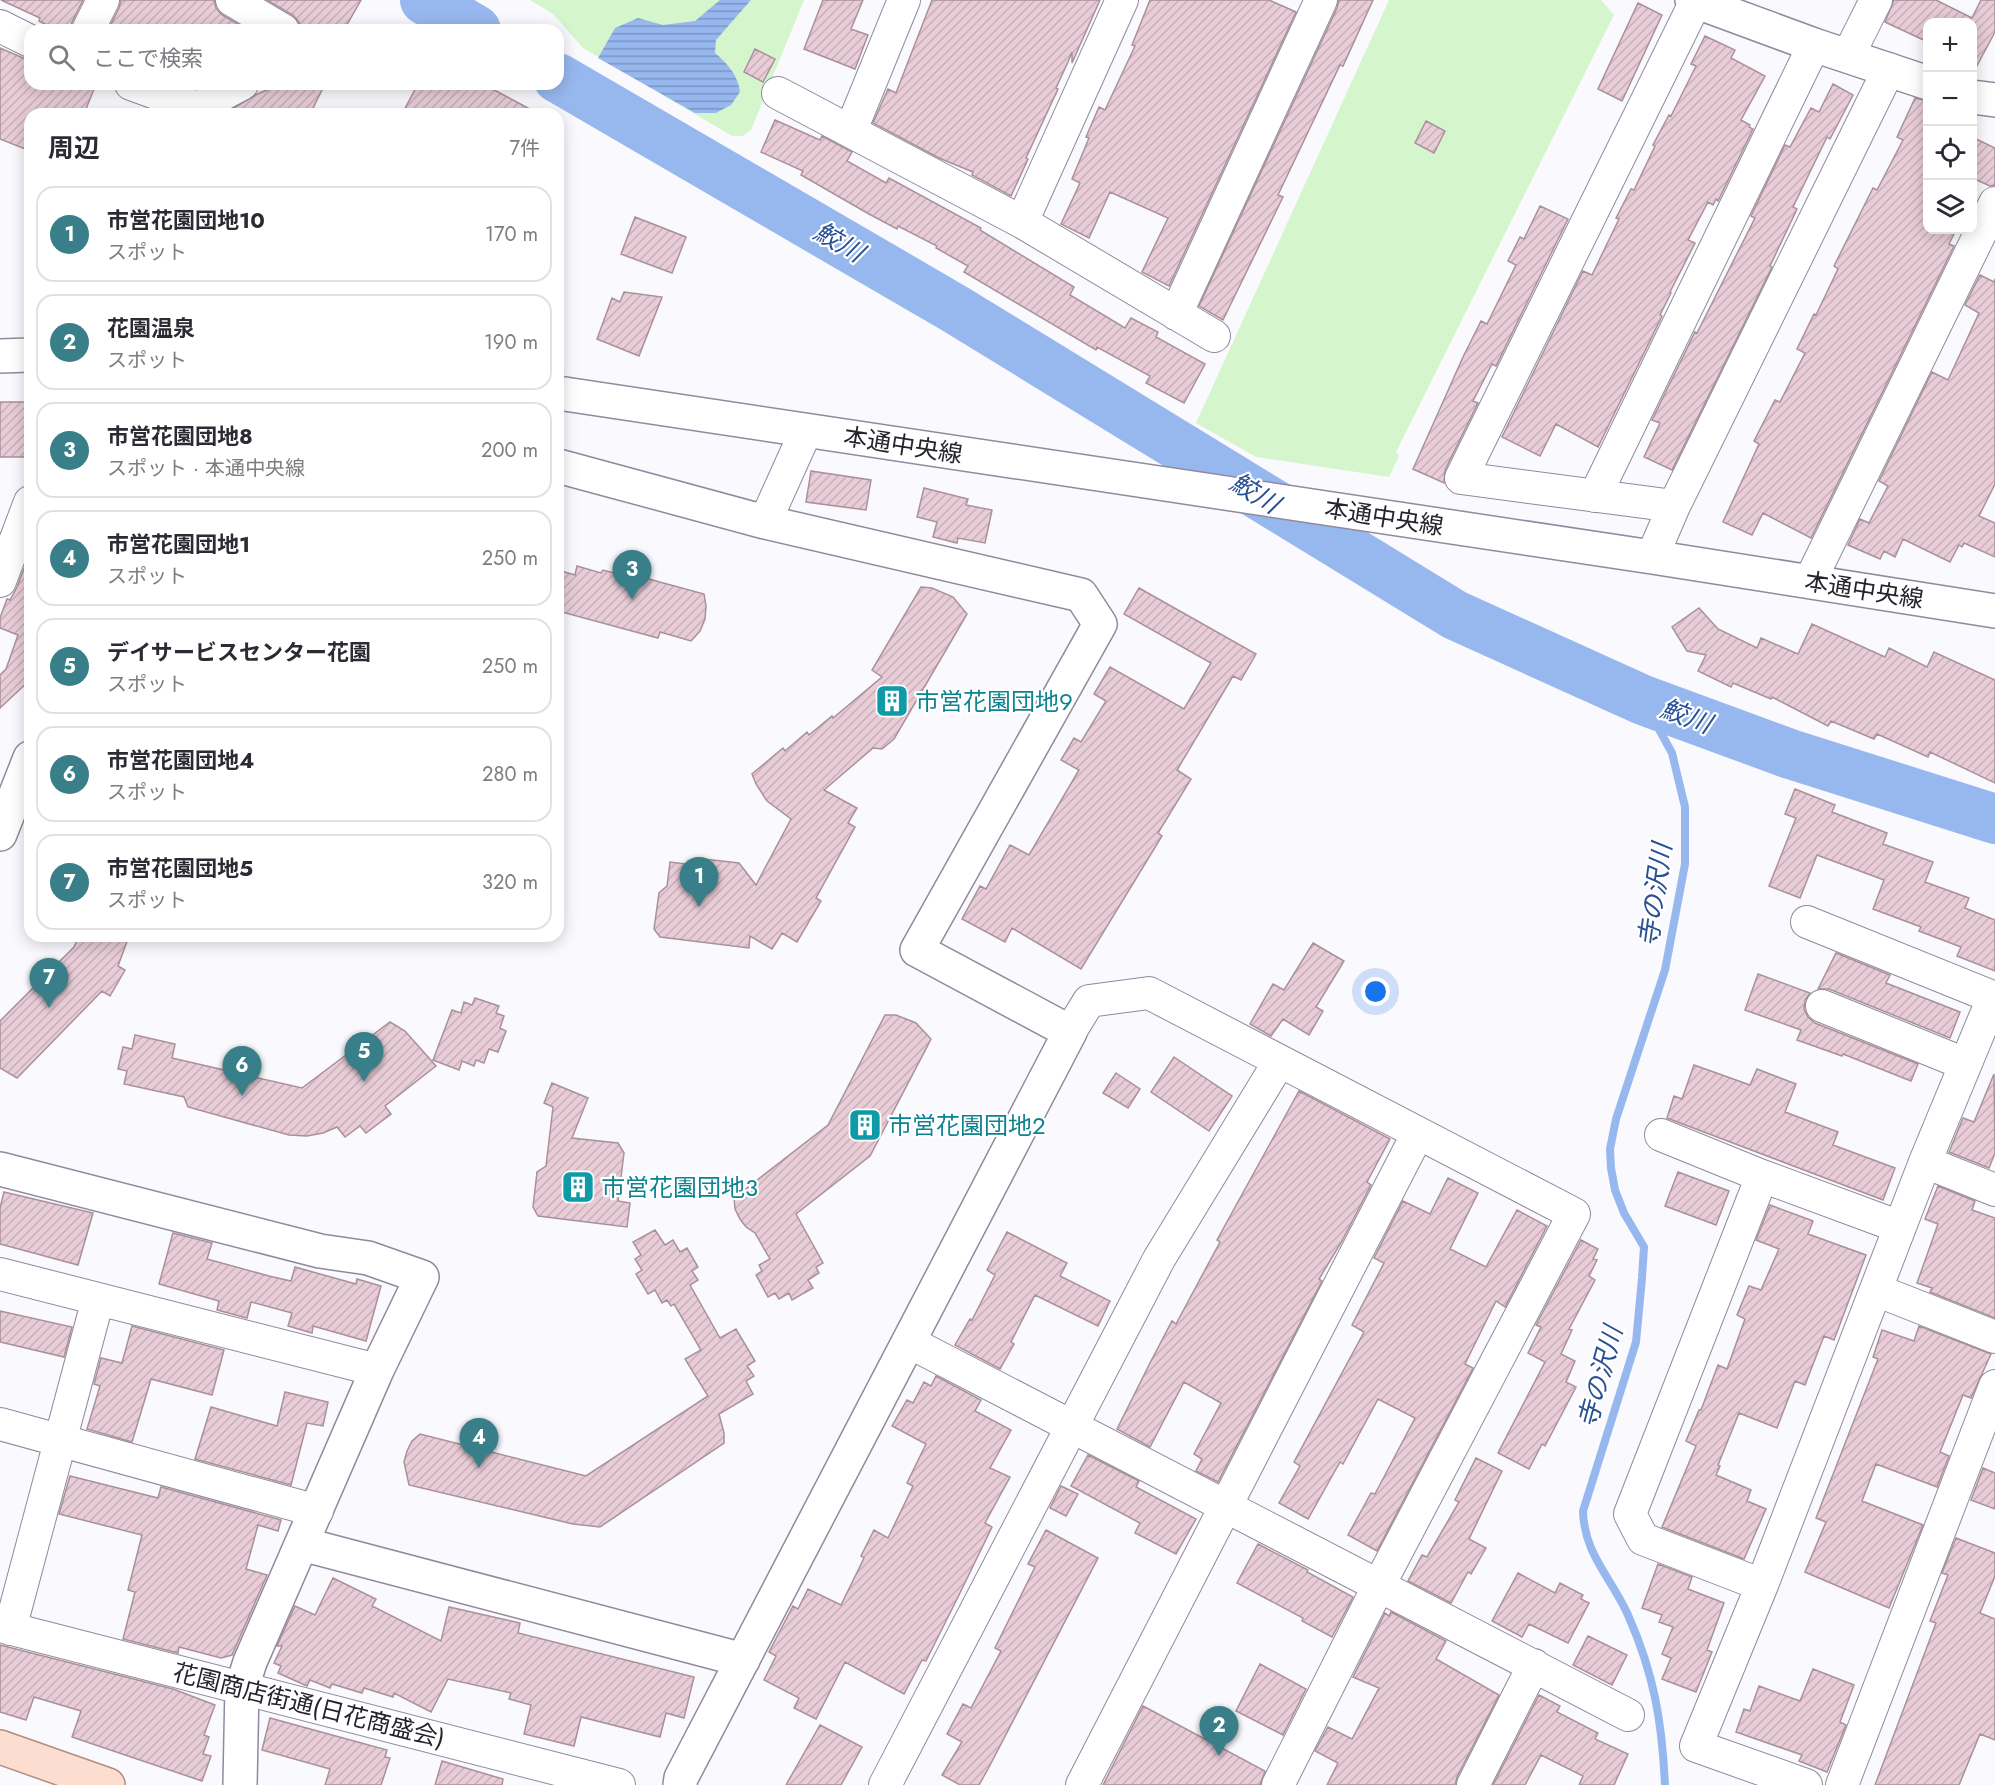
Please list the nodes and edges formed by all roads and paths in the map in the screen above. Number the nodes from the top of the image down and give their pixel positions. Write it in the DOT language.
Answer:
graph roads {
  1 [pos="103,0"];
  2 [pos="232,0"];
  3 [pos="904,0"];
  4 [pos="1122,0"];
  5 [pos="1321,0"];
  6 [pos="1876,0"];
  7 [pos="1704,2"];
  8 [pos="91,24"];
  9 [pos="273,24"];
  10 [pos="0,26"];
  11 [pos="24,38"];
  12 [pos="1814,45"];
  13 [pos="1848,56"];
  14 [pos="1889,69"];
  15 [pos="1923,80"];
  16 [pos="148,90"];
  17 [pos="231,90"];
  18 [pos="778,93"];
  19 [pos="1977,98"];
  20 [pos="1995,100"];
  21 [pos="197,108"];
  22 [pos="197,108"];
  23 [pos="851,130"];
  24 [pos="1995,203"];
  25 [pos="1022,222"];
  26 [pos="1176,314"];
  27 [pos="1214,336"];
  28 [pos="0,356"];
  29 [pos="24,356"];
  30 [pos="564,394"];
  31 [pos="814,432"];
  32 [pos="564,468"];
  33 [pos="1594,496"];
  34 [pos="1674,506"];
  35 [pos="24,518"];
  36 [pos="765,522"];
  37 [pos="1640,555"];
  38 [pos="0,581"];
  39 [pos="1810,581"];
  40 [pos="1995,611"];
  41 [pos="24,773"];
  42 [pos="0,834"];
  43 [pos="1807,922"];
  44 [pos="1994,998"];
  45 [pos="1822,1006"];
  46 [pos="1070,1032"];
  47 [pos="1279,1062"];
  48 [pos="1965,1064"];
  49 [pos="1418,1133"];
  50 [pos="1661,1134"];
  51 [pos="1925,1162"];
  52 [pos="0,1169"];
  53 [pos="1762,1176"];
  54 [pos="1995,1190"];
  55 [pos="1900,1227"];
  56 [pos="0,1274"];
  57 [pos="1876,1290"];
  58 [pos="98,1299"];
  59 [pos="1995,1337"];
  60 [pos="909,1342"];
  61 [pos="376,1370"];
  62 [pos="1995,1386"];
  63 [pos="0,1424"];
  64 [pos="1071,1427"];
  65 [pos="60,1440"];
  66 [pos="1225,1507"];
  67 [pos="317,1510"];
  68 [pos="302,1544"];
  69 [pos="1762,1585"];
  70 [pos="1379,1586"];
  71 [pos="5,1627"];
  72 [pos="743,1660"];
  73 [pos="1534,1665"];
  74 [pos="242,1687"];
  75 [pos="1628,1715"];
  76 [pos="0,1747"];
  77 [pos="1766,1778"];
  78 [pos="108,1785"];
  79 [pos="240,1785"];
  80 [pos="619,1785"];
  81 [pos="680,1785"];
  82 [pos="885,1785"];
  83 [pos="1082,1785"];
  84 [pos="1278,1785"];
  85 [pos="1473,1785"];
  86 [pos="1806,1785"];
  87 [pos="1842,1785"];
  1 -- 8 [label="street"];
  2 -- 9 [label="street"];
  3 -- 23 [label="street"];
  4 -- 25 [label="street"];
  5 -- 26 [label="street"];
  6 -- 13 [label="street"];
  7 -- 12 [label="street"];
  7 -- 33 [label="street"];
  10 -- 11 [label="street"];
  12 -- 13 [label="street"];
  12 -- 33 [label="street"];
  13 -- 14 [label="street"];
  14 -- 15 [label="street"];
  14 -- 34 [label="street"];
  16 -- 21 [label="street"];
  17 -- 22 [label="street"];
  18 -- 23 [label="street"];
  19 -- 20 [label="street"];
  23 -- 25 [label="street"];
  24 -- 39 [label="street"];
  25 -- 26 [label="street"];
  26 -- 27 [label="street"];
  28 -- 29 [label="street"];
  30 -- 31 [label="street, 本通中央線"];
  31 -- 36 [label="street"];
  31 -- 37 [label="street, 本通中央線"];
  32 -- 36 [label="street"];
  33 -- 34 [label="street"];
  34 -- 37 [label="street"];
  35 -- 38 [label="street"];
  36 -- 46 [label="street"];
  37 -- 39 [label="street, 本通中央線"];
  39 -- 40 [label="street, 本通中央線"];
  41 -- 42 [label="street"];
  43 -- 44 [label="street"];
  44 -- 48 [label="street"];
  45 -- 48 [label="street"];
  46 -- 47 [label="street"];
  46 -- 60 [label="street"];
  47 -- 49 [label="street"];
  47 -- 64 [label="street"];
  48 -- 51 [label="street"];
  49 -- 66 [label="street"];
  49 -- 70 [label="street"];
  50 -- 53 [label="street"];
  51 -- 54 [label="street"];
  51 -- 55 [label="street"];
  52 -- 61 [label="street"];
  53 -- 55 [label="street"];
  53 -- 69 [label="street"];
  55 -- 57 [label="street"];
  56 -- 58 [label="street"];
  57 -- 59 [label="street"];
  57 -- 69 [label="street"];
  58 -- 61 [label="street"];
  58 -- 65 [label="street"];
  60 -- 64 [label="street"];
  60 -- 72 [label="street"];
  61 -- 67 [label="street"];
  62 -- 87 [label="street"];
  63 -- 65 [label="street"];
  64 -- 66 [label="street"];
  64 -- 82 [label="street"];
  65 -- 67 [label="street"];
  65 -- 71 [label="street"];
  66 -- 70 [label="street"];
  66 -- 83 [label="street"];
  67 -- 68 [label="street"];
  68 -- 72 [label="street"];
  68 -- 74 [label="street"];
  69 -- 77 [label="street"];
  70 -- 73 [label="street"];
  70 -- 84 [label="street"];
  71 -- 74 [label="street, 花園商店街通(日花商盛会)"];
  72 -- 81 [label="street"];
  73 -- 75 [label="street"];
  73 -- 85 [label="street"];
  74 -- 79 [label="street"];
  74 -- 80 [label="street, 花園商店街通(日花商盛会)"];
  76 -- 78 [label="main road"];
  77 -- 86 [label="street"];
}
